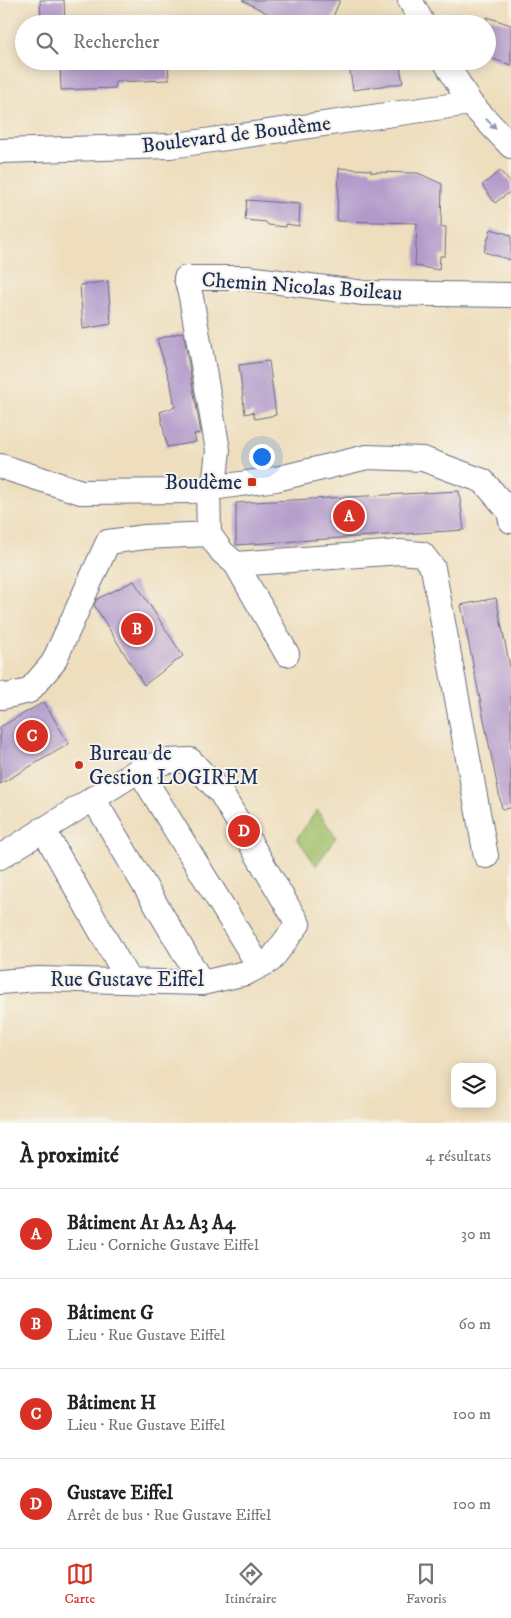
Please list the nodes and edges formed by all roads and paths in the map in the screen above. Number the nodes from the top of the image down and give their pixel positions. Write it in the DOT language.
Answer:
graph roads {
  1 [pos="410,0"];
  2 [pos="419,15"];
  3 [pos="450,70"];
  4 [pos="470,103"];
  5 [pos="511,146"];
  6 [pos="0,151"];
  7 [pos="511,295"];
  8 [pos="0,466"];
  9 [pos="211,488"];
  10 [pos="511,521"];
  11 [pos="209,534"];
  12 [pos="236,564"];
  13 [pos="287,654"];
  14 [pos="0,694"];
  15 [pos="139,770"];
  16 [pos="93,798"];
  17 [pos="43,829"];
  18 [pos="486,856"];
  19 [pos="0,857"];
  20 [pos="260,966"];
  21 [pos="129,981"];
  22 [pos="0,982"];
  23 [pos="202,982"];
  1 -- 2 [label="street"];
  3 -- 4 [label="street"];
  4 -- 5 [label="street, one-way"];
  4 -- 6 [label="street, Boulevard de Boudème"];
  7 -- 9 [label="street, Chemin Nicolas Boileau"];
  8 -- 9 [label="street"];
  9 -- 10 [label="street"];
  9 -- 11 [label="street"];
  11 -- 12 [label="street"];
  11 -- 14 [label="street"];
  12 -- 13 [label="street"];
  12 -- 18 [label="street"];
  15 -- 16 [label="street, Rue Gustave Eiffel"];
  15 -- 20 [label="street"];
  15 -- 20 [label="street, Rue Gustave Eiffel"];
  16 -- 17 [label="street, Rue Gustave Eiffel"];
  16 -- 23 [label="street"];
  17 -- 19 [label="street, Rue Gustave Eiffel"];
  17 -- 21 [label="street"];
  20 -- 23 [label="street, Rue Gustave Eiffel"];
  21 -- 22 [label="street, Rue Gustave Eiffel"];
  21 -- 23 [label="street, Rue Gustave Eiffel"];
}
